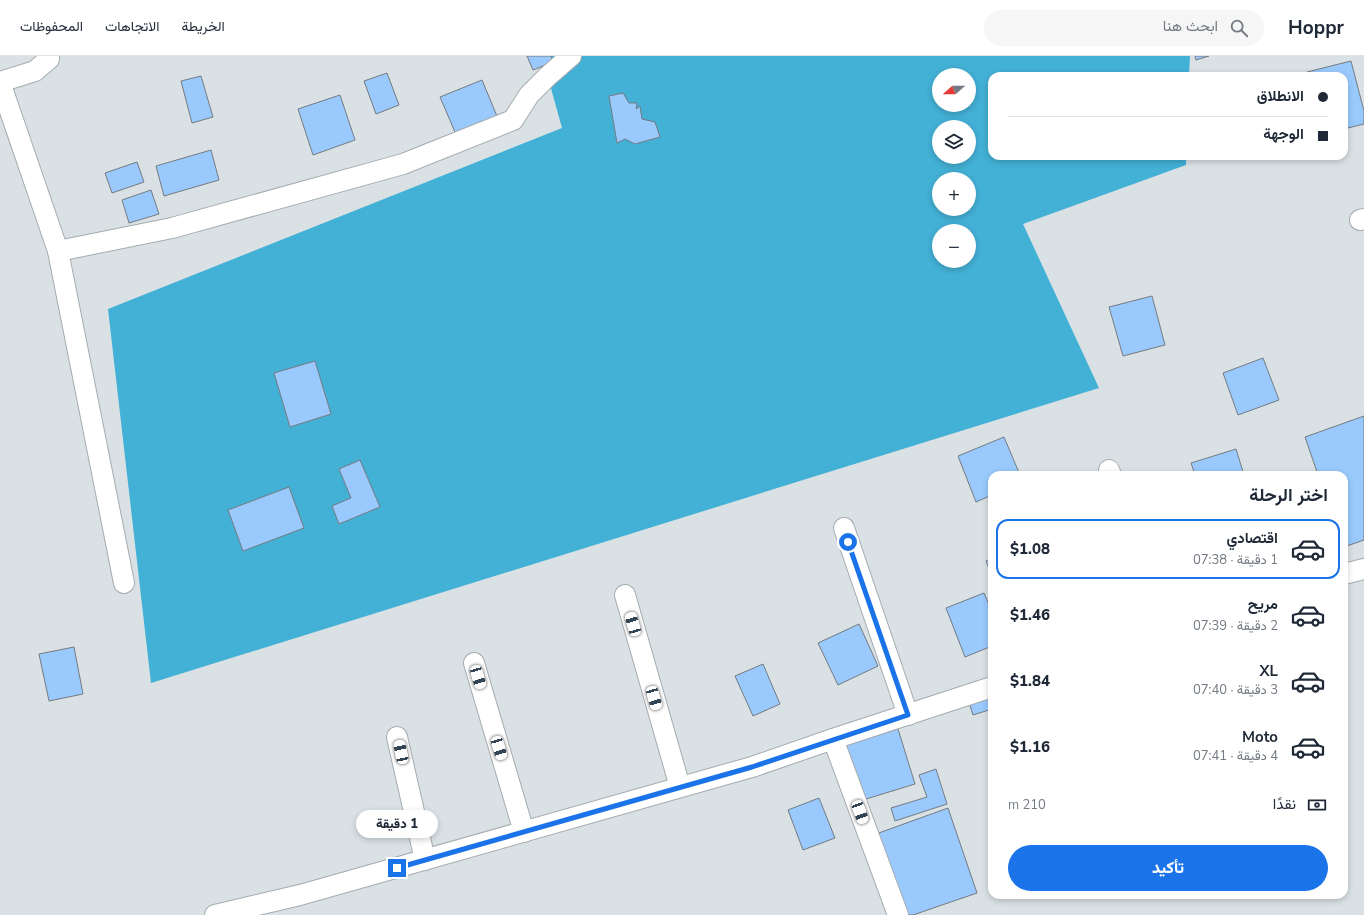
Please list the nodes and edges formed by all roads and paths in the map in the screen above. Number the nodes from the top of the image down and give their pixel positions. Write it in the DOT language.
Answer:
graph roads {
  1 [pos="49,56"];
  2 [pos="571,56"];
  3 [pos="0,82"];
  4 [pos="58,251"];
  5 [pos="844,528"];
  6 [pos="1364,569"];
  7 [pos="1348,573"];
  8 [pos="124,583"];
  9 [pos="624,594"];
  10 [pos="474,663"];
  11 [pos="988,688"];
  12 [pos="908,715"];
  13 [pos="397,737"];
  14 [pos="833,739"];
  15 [pos="680,787"];
  16 [pos="524,832"];
  17 [pos="425,860"];
  18 [pos="215,915"];
  19 [pos="898,915"];
  1 -- 3 [label="street"];
  2 -- 4 [label="street"];
  3 -- 4 [label="street"];
  4 -- 8 [label="street"];
  5 -- 12 [label="street"];
  6 -- 7 [label="street"];
  9 -- 15 [label="street"];
  10 -- 16 [label="street"];
  11 -- 12 [label="street"];
  12 -- 14 [label="street"];
  13 -- 17 [label="street"];
  14 -- 15 [label="street"];
  14 -- 19 [label="street"];
  15 -- 16 [label="street"];
  16 -- 17 [label="street"];
  17 -- 18 [label="street"];
}
